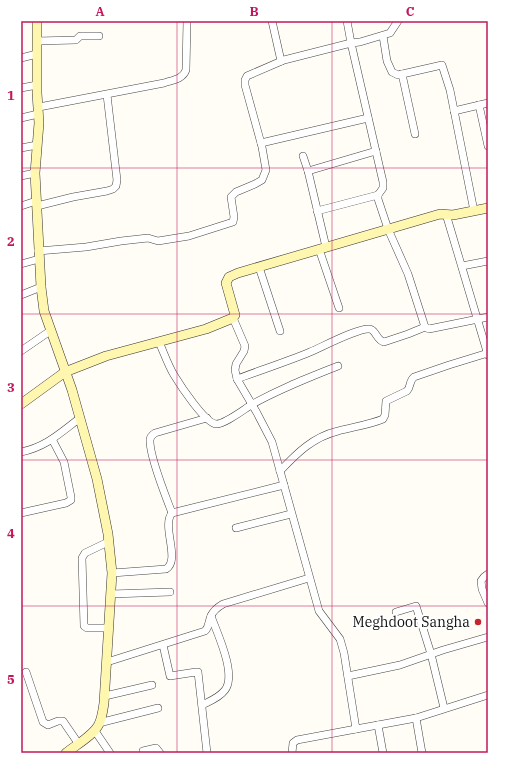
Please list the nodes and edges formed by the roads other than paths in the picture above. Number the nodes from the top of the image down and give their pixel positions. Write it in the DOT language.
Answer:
graph roads {
  1 [pos="37,21"];
  2 [pos="187,21"];
  3 [pos="272,21"];
  4 [pos="347,21"];
  5 [pos="398,21"];
  6 [pos="98,36"];
  7 [pos="383,36"];
  8 [pos="37,41"];
  9 [pos="351,43"];
  10 [pos="37,54"];
  11 [pos="21,58"];
  12 [pos="281,61"];
  13 [pos="402,74"];
  14 [pos="37,85"];
  15 [pos="21,88"];
  16 [pos="107,95"];
  17 [pos="488,104"];
  18 [pos="479,105"];
  19 [pos="38,111"];
  20 [pos="454,111"];
  21 [pos="21,118"];
  22 [pos="368,118"];
  23 [pos="415,134"];
  24 [pos="261,143"];
  25 [pos="37,145"];
  26 [pos="488,146"];
  27 [pos="21,148"];
  28 [pos="376,151"];
  29 [pos="303,156"];
  30 [pos="308,171"];
  31 [pos="35,173"];
  32 [pos="21,176"];
  33 [pos="378,195"];
  34 [pos="36,203"];
  35 [pos="21,206"];
  36 [pos="488,208"];
  37 [pos="317,211"];
  38 [pos="474,211"];
  39 [pos="446,214"];
  40 [pos="388,229"];
  41 [pos="322,248"];
  42 [pos="39,255"];
  43 [pos="488,261"];
  44 [pos="21,264"];
  45 [pos="462,266"];
  46 [pos="259,267"];
  47 [pos="41,287"];
  48 [pos="21,295"];
  49 [pos="339,308"];
  50 [pos="488,317"];
  51 [pos="233,318"];
  52 [pos="478,320"];
  53 [pos="425,327"];
  54 [pos="280,331"];
  55 [pos="51,334"];
  56 [pos="159,342"];
  57 [pos="21,351"];
  58 [pos="488,354"];
  59 [pos="338,366"];
  60 [pos="65,372"];
  61 [pos="238,379"];
  62 [pos="21,404"];
  63 [pos="252,404"];
  64 [pos="80,418"];
  65 [pos="207,418"];
  66 [pos="52,439"];
  67 [pos="21,452"];
  68 [pos="280,471"];
  69 [pos="284,485"];
  70 [pos="21,513"];
  71 [pos="172,513"];
  72 [pos="291,514"];
  73 [pos="236,528"];
  74 [pos="108,542"];
  75 [pos="112,573"];
  76 [pos="488,574"];
  77 [pos="309,578"];
  78 [pos="170,592"];
  79 [pos="111,594"];
  80 [pos="488,601"];
  81 [pos="396,612"];
  82 [pos="211,616"];
  83 [pos="109,628"];
  84 [pos="488,637"];
  85 [pos="163,645"];
  86 [pos="431,654"];
  87 [pos="107,662"];
  88 [pos="26,672"];
  89 [pos="348,676"];
  90 [pos="152,686"];
  91 [pos="488,695"];
  92 [pos="105,696"];
  93 [pos="202,705"];
  94 [pos="158,708"];
  95 [pos="444,708"];
  96 [pos="416,718"];
  97 [pos="378,726"];
  98 [pos="97,727"];
  99 [pos="356,730"];
  100 [pos="78,743"];
  101 [pos="382,749"];
  102 [pos="143,751"];
  103 [pos="66,753"];
  104 [pos="110,753"];
  105 [pos="160,753"];
  106 [pos="207,753"];
  107 [pos="292,753"];
  108 [pos="422,753"];
  1 -- 8 [label="street"];
  2 -- 16 [label="street"];
  3 -- 12 [label="street"];
  4 -- 9 [label="street"];
  5 -- 7 [label="street"];
  6 -- 8 [label="street"];
  7 -- 9 [label="street"];
  7 -- 13 [label="street"];
  8 -- 10 [label="street"];
  9 -- 12 [label="street"];
  9 -- 22 [label="street"];
  10 -- 11 [label="street"];
  10 -- 14 [label="street"];
  12 -- 24 [label="street"];
  13 -- 20 [label="street"];
  13 -- 23 [label="street"];
  14 -- 15 [label="street"];
  14 -- 19 [label="street"];
  16 -- 19 [label="street"];
  16 -- 34 [label="street"];
  17 -- 18 [label="street"];
  18 -- 20 [label="street"];
  18 -- 26 [label="street"];
  19 -- 21 [label="street"];
  19 -- 25 [label="street"];
  20 -- 38 [label="street"];
  22 -- 24 [label="street"];
  22 -- 28 [label="street"];
  24 -- 42 [label="street"];
  25 -- 27 [label="street"];
  25 -- 31 [label="street"];
  28 -- 30 [label="street"];
  28 -- 33 [label="street"];
  29 -- 30 [label="street"];
  30 -- 37 [label="street"];
  31 -- 32 [label="street"];
  31 -- 34 [label="street"];
  33 -- 37 [label="street"];
  33 -- 40 [label="street"];
  34 -- 35 [label="street"];
  34 -- 42 [label="street"];
  36 -- 38 [label="street"];
  37 -- 41 [label="street"];
  38 -- 39 [label="street"];
  39 -- 40 [label="street"];
  39 -- 45 [label="street"];
  40 -- 41 [label="street"];
  40 -- 53 [label="street"];
  41 -- 46 [label="street"];
  41 -- 49 [label="street"];
  42 -- 44 [label="street"];
  42 -- 47 [label="street"];
  43 -- 45 [label="street"];
  45 -- 52 [label="street"];
  46 -- 51 [label="street"];
  46 -- 54 [label="street"];
  47 -- 48 [label="street"];
  47 -- 55 [label="street"];
  50 -- 52 [label="street"];
  51 -- 56 [label="street"];
  51 -- 61 [label="street"];
  52 -- 53 [label="street"];
  52 -- 58 [label="street"];
  53 -- 61 [label="street"];
  55 -- 57 [label="street"];
  55 -- 60 [label="street"];
  56 -- 60 [label="street"];
  56 -- 65 [label="street"];
  58 -- 68 [label="street"];
  59 -- 63 [label="street"];
  60 -- 62 [label="street"];
  60 -- 64 [label="street"];
  61 -- 63 [label="street"];
  63 -- 65 [label="street"];
  63 -- 68 [label="street"];
  64 -- 66 [label="street"];
  64 -- 74 [label="street"];
  65 -- 71 [label="street"];
  66 -- 67 [label="street"];
  66 -- 70 [label="street"];
  68 -- 69 [label="street"];
  69 -- 71 [label="street"];
  69 -- 72 [label="street"];
  71 -- 75 [label="street"];
  72 -- 73 [label="street"];
  72 -- 77 [label="street"];
  74 -- 75 [label="street"];
  74 -- 83 [label="street"];
  75 -- 79 [label="street"];
  76 -- 80 [label="street"];
  77 -- 82 [label="street"];
  77 -- 89 [label="street"];
  78 -- 79 [label="street"];
  79 -- 83 [label="street"];
  81 -- 86 [label="street"];
  82 -- 85 [label="street"];
  82 -- 93 [label="street"];
  83 -- 87 [label="street"];
  84 -- 86 [label="street"];
  85 -- 87 [label="street"];
  85 -- 93 [label="street"];
  86 -- 89 [label="street"];
  86 -- 95 [label="street"];
  87 -- 92 [label="street"];
  88 -- 100 [label="street"];
  89 -- 99 [label="street"];
  90 -- 92 [label="street"];
  91 -- 95 [label="street"];
  92 -- 98 [label="street"];
  93 -- 106 [label="street"];
  94 -- 98 [label="street"];
  95 -- 96 [label="street"];
  96 -- 97 [label="street"];
  96 -- 108 [label="street"];
  97 -- 99 [label="street"];
  97 -- 101 [label="street"];
  98 -- 100 [label="street"];
  98 -- 104 [label="street"];
  99 -- 107 [label="street"];
  100 -- 103 [label="street"];
  102 -- 105 [label="street"];
}
